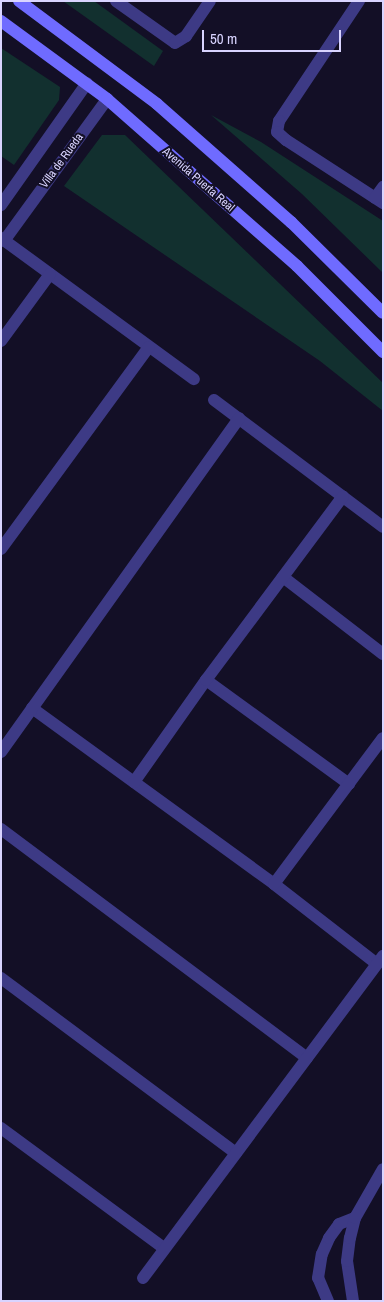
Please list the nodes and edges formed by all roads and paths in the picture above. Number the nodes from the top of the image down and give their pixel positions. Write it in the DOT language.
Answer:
graph roads {
  1 [pos="19,1"];
  2 [pos="116,1"];
  3 [pos="210,1"];
  4 [pos="359,1"];
  5 [pos="1,21"];
  6 [pos="87,83"];
  7 [pos="107,99"];
  8 [pos="62,120"];
  9 [pos="80,135"];
  10 [pos="383,187"];
  11 [pos="379,201"];
  12 [pos="1,205"];
  13 [pos="3,240"];
  14 [pos="50,274"];
  15 [pos="383,313"];
  16 [pos="1,341"];
  17 [pos="150,347"];
  18 [pos="383,352"];
  19 [pos="194,379"];
  20 [pos="214,400"];
  21 [pos="239,418"];
  22 [pos="343,496"];
  23 [pos="383,527"];
  24 [pos="1,549"];
  25 [pos="283,577"];
  26 [pos="383,654"];
  27 [pos="206,680"];
  28 [pos="32,708"];
  29 [pos="383,738"];
  30 [pos="1,752"];
  31 [pos="134,782"];
  32 [pos="349,784"];
  33 [pos="1,829"];
  34 [pos="274,884"];
  35 [pos="380,960"];
  36 [pos="1,978"];
  37 [pos="307,1058"];
  38 [pos="1,1128"];
  39 [pos="236,1153"];
  40 [pos="383,1169"];
  41 [pos="355,1218"];
  42 [pos="164,1248"];
  43 [pos="143,1278"];
  44 [pos="328,1301"];
  45 [pos="354,1301"];
  1 -- 15 [label="main road"];
  2 -- 3 [label="street"];
  4 -- 11 [label="street"];
  5 -- 6 [label="main road, Avenida Puerta Real"];
  6 -- 7 [label="main road, Avenida Puerta Real"];
  6 -- 8 [label="street, Villa de Rueda"];
  7 -- 9 [label="street, Villa de Rueda"];
  7 -- 18 [label="main road, Avenida Puerta Real"];
  8 -- 9 [label="street"];
  8 -- 12 [label="street, Villa de Rueda"];
  9 -- 13 [label="street, Villa de Rueda"];
  10 -- 11 [label="street"];
  13 -- 14 [label="street"];
  14 -- 16 [label="street"];
  14 -- 17 [label="street"];
  17 -- 19 [label="street"];
  17 -- 24 [label="street"];
  20 -- 21 [label="street"];
  21 -- 22 [label="street"];
  21 -- 28 [label="street"];
  22 -- 23 [label="street"];
  22 -- 25 [label="street"];
  25 -- 26 [label="street"];
  25 -- 27 [label="street"];
  27 -- 31 [label="street"];
  27 -- 32 [label="street"];
  28 -- 30 [label="street"];
  28 -- 31 [label="street"];
  29 -- 32 [label="street"];
  31 -- 34 [label="street"];
  32 -- 34 [label="street"];
  33 -- 37 [label="street"];
  34 -- 35 [label="street"];
  35 -- 37 [label="street"];
  36 -- 39 [label="street"];
  37 -- 39 [label="street"];
  38 -- 42 [label="street"];
  39 -- 42 [label="street"];
  40 -- 41 [label="street"];
  41 -- 44 [label="street"];
  41 -- 45 [label="street"];
  42 -- 43 [label="street"];
}
